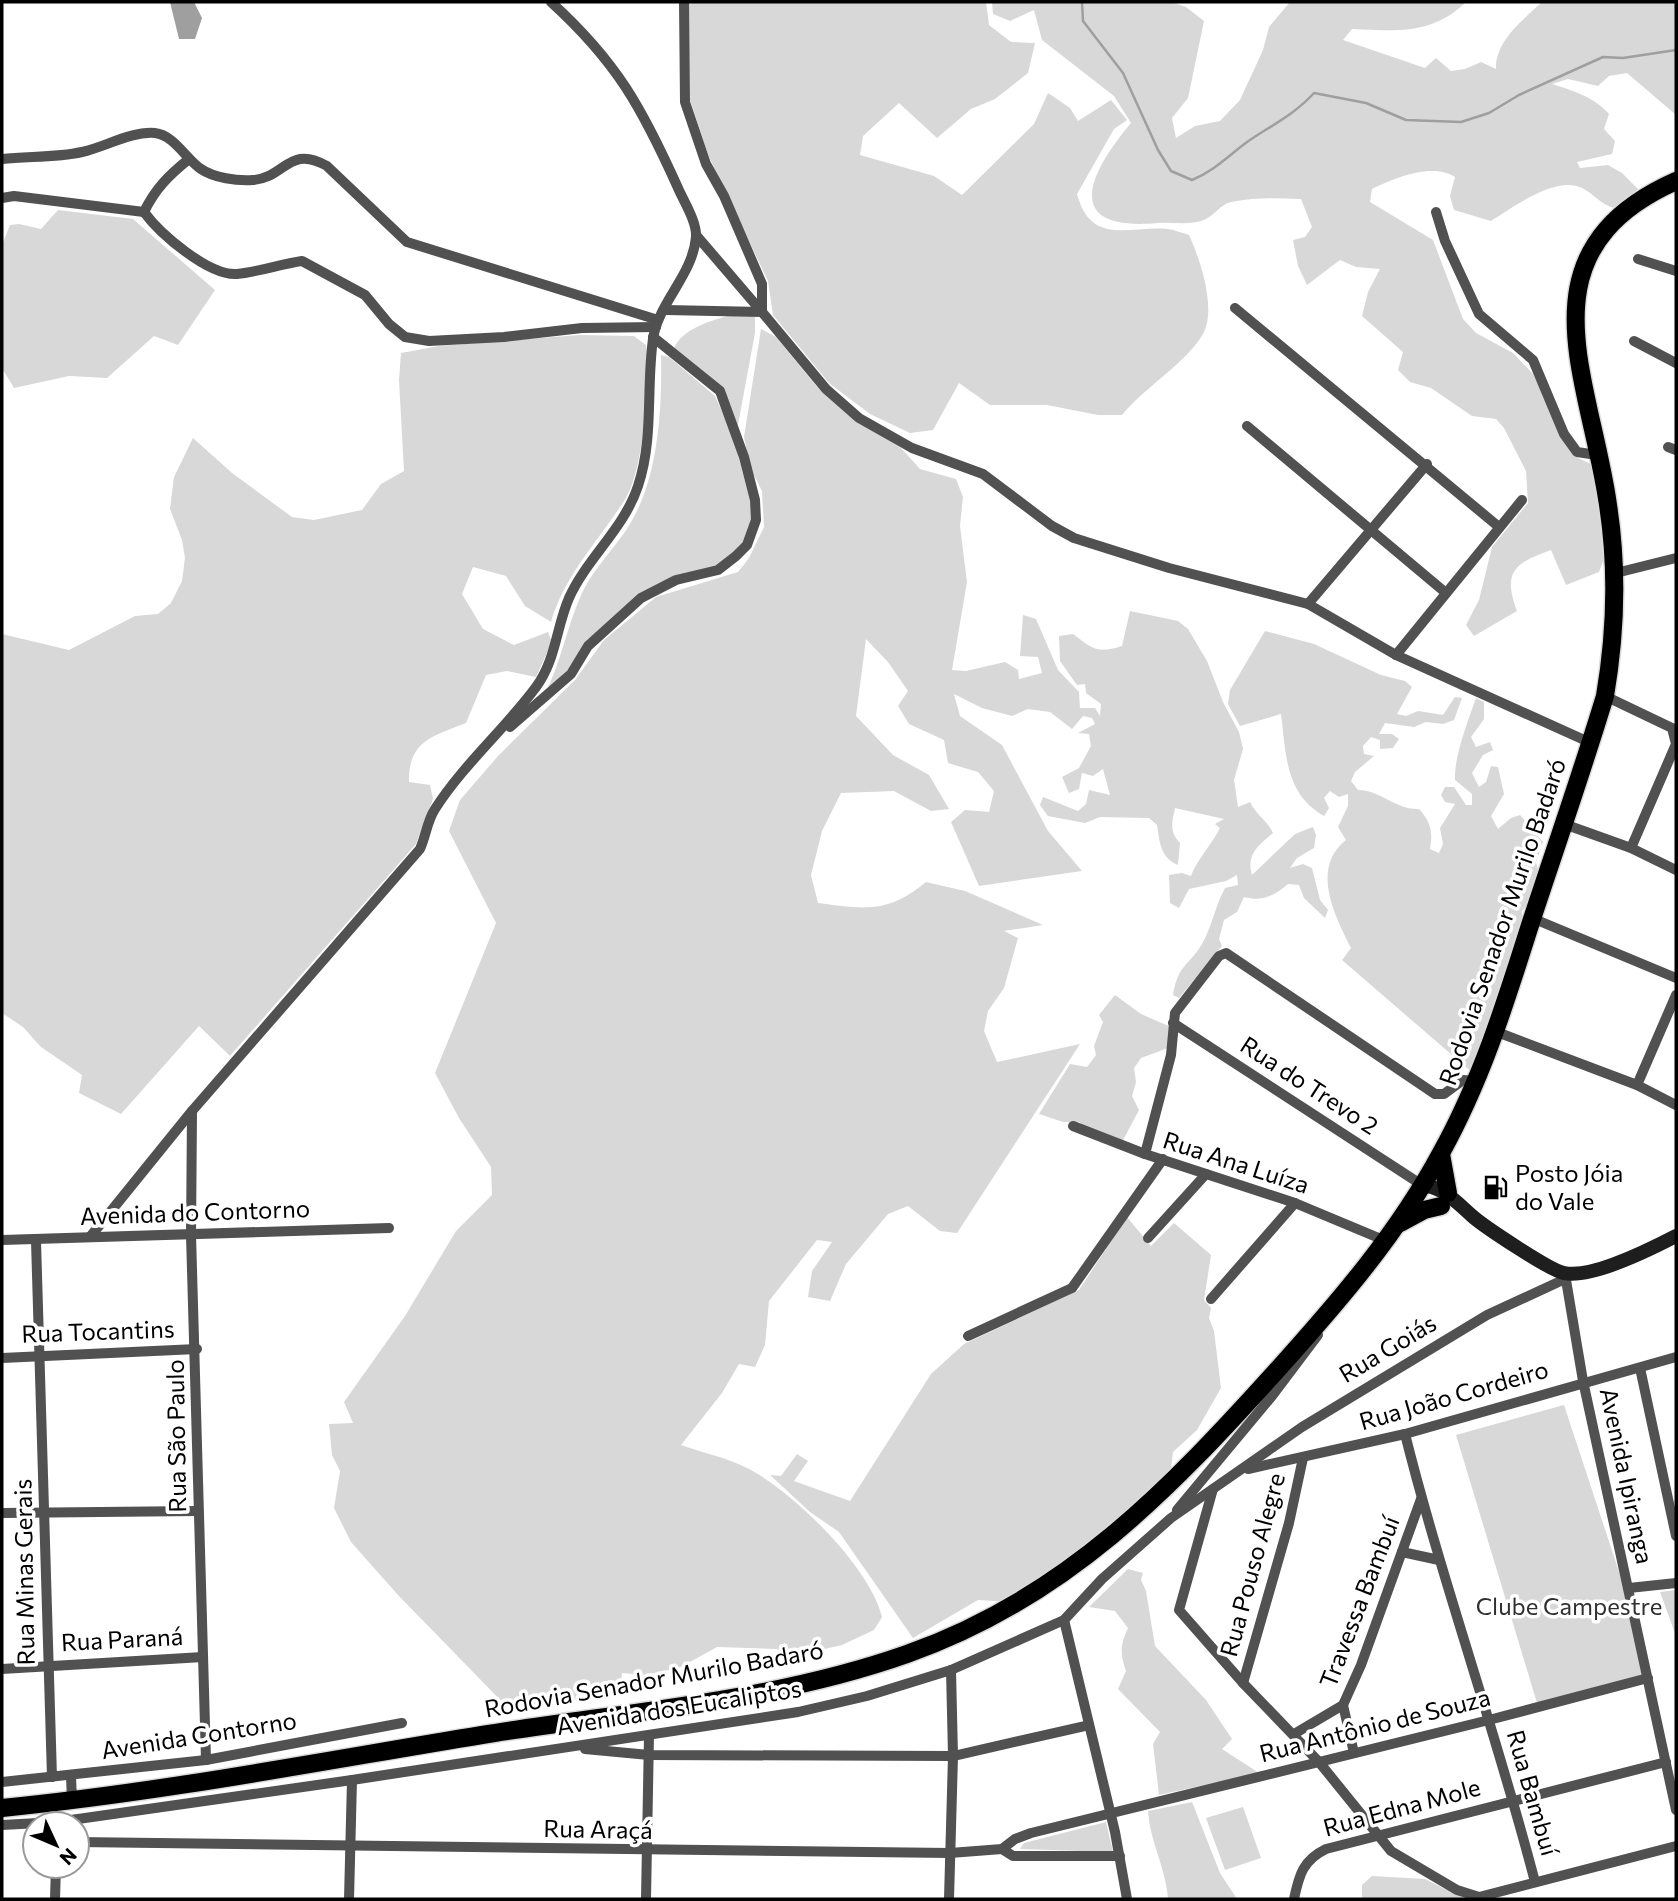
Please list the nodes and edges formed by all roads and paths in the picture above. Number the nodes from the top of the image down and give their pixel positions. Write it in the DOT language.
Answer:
graph roads {
  1 [pos="551,2"];
  2 [pos="684,2"];
  3 [pos="2,159"];
  4 [pos="189,159"];
  5 [pos="1676,181"];
  6 [pos="2,198"];
  7 [pos="144,212"];
  8 [pos="1436,212"];
  9 [pos="696,235"];
  10 [pos="1638,259"];
  11 [pos="1676,271"];
  12 [pos="1235,308"];
  13 [pos="666,310"];
  14 [pos="762,312"];
  15 [pos="656,328"];
  16 [pos="1634,341"];
  17 [pos="1676,363"];
  18 [pos="1247,426"];
  19 [pos="1597,455"];
  20 [pos="1427,464"];
  21 [pos="1522,500"];
  22 [pos="1499,527"];
  23 [pos="1373,529"];
  24 [pos="1676,558"];
  25 [pos="1616,573"];
  26 [pos="1446,593"];
  27 [pos="1308,604"];
  28 [pos="1396,655"];
  29 [pos="1605,696"];
  30 [pos="492,741"];
  31 [pos="1591,743"];
  32 [pos="1564,824"];
  33 [pos="1631,848"];
  34 [pos="1676,870"];
  35 [pos="1532,918"];
  36 [pos="1676,978"];
  37 [pos="1676,995"];
  38 [pos="1173,1023"];
  39 [pos="1497,1032"];
  40 [pos="1477,1081"];
  41 [pos="1637,1085"];
  42 [pos="1676,1105"];
  43 [pos="192,1111"];
  44 [pos="1073,1126"];
  45 [pos="1145,1154"];
  46 [pos="1441,1154"];
  47 [pos="1163,1159"];
  48 [pos="1206,1174"];
  49 [pos="1422,1185"];
  50 [pos="1444,1200"];
  51 [pos="1295,1203"];
  52 [pos="1397,1225"];
  53 [pos="389,1228"];
  54 [pos="191,1235"];
  55 [pos="1676,1236"];
  56 [pos="90,1237"];
  57 [pos="1148,1238"];
  58 [pos="2,1240"];
  59 [pos="36,1241"];
  60 [pos="1386,1241"];
  61 [pos="1563,1275"];
  62 [pos="1211,1299"];
  63 [pos="1331,1311"];
  64 [pos="968,1336"];
  65 [pos="197,1349"];
  66 [pos="41,1356"];
  67 [pos="1676,1357"];
  68 [pos="2,1358"];
  69 [pos="1640,1368"];
  70 [pos="1583,1381"];
  71 [pos="1405,1434"];
  72 [pos="1303,1458"];
  73 [pos="1242,1470"];
  74 [pos="1213,1489"];
  75 [pos="1421,1499"];
  76 [pos="198,1511"];
  77 [pos="2,1513"];
  78 [pos="43,1513"];
  79 [pos="1171,1518"];
  80 [pos="1676,1536"];
  81 [pos="1402,1552"];
  82 [pos="1439,1560"];
  83 [pos="1676,1583"];
  84 [pos="1629,1588"];
  85 [pos="1064,1620"];
  86 [pos="203,1657"];
  87 [pos="48,1666"];
  88 [pos="2,1669"];
  89 [pos="951,1670"];
  90 [pos="1648,1678"];
  91 [pos="1243,1683"];
  92 [pos="1343,1705"];
  93 [pos="1489,1720"];
  94 [pos="402,1723"];
  95 [pos="1090,1725"];
  96 [pos="1294,1734"];
  97 [pos="649,1735"];
  98 [pos="567,1748"];
  99 [pos="1354,1753"];
  100 [pos="649,1755"];
  101 [pos="953,1756"];
  102 [pos="206,1760"];
  103 [pos="1319,1762"];
  104 [pos="1666,1762"];
  105 [pos="71,1776"];
  106 [pos="49,1778"];
  107 [pos="352,1780"];
  108 [pos="2,1782"];
  109 [pos="1514,1801"];
  110 [pos="58,1802"];
  111 [pos="2,1808"];
  112 [pos="58,1810"];
  113 [pos="1676,1810"];
  114 [pos="1111,1812"];
  115 [pos="91,1818"];
  116 [pos="21,1824"];
  117 [pos="2,1825"];
  118 [pos="1375,1835"];
  119 [pos="91,1842"];
  120 [pos="1676,1846"];
  121 [pos="348,1847"];
  122 [pos="1002,1850"];
  123 [pos="648,1852"];
  124 [pos="950,1853"];
  125 [pos="1120,1856"];
  126 [pos="56,1880"];
  127 [pos="1535,1882"];
  128 [pos="55,1899"];
  129 [pos="349,1899"];
  130 [pos="646,1899"];
  131 [pos="949,1899"];
  132 [pos="1127,1899"];
  133 [pos="1294,1899"];
  1 -- 9 [label="street"];
  2 -- 14 [label="street"];
  3 -- 4 [label="street"];
  4 -- 7 [label="street"];
  4 -- 15 [label="street"];
  5 -- 19 [label="main road, Rodovia Senador Murilo Badaró"];
  6 -- 7 [label="street"];
  7 -- 15 [label="street"];
  8 -- 19 [label="street"];
  9 -- 13 [label="street"];
  9 -- 14 [label="street"];
  10 -- 11 [label="street"];
  12 -- 20 [label="street"];
  13 -- 14 [label="street"];
  13 -- 15 [label="street"];
  14 -- 27 [label="street"];
  15 -- 30 [label="street"];
  15 -- 30 [label="street"];
  16 -- 17 [label="street"];
  18 -- 23 [label="street"];
  19 -- 25 [label="main road, Rodovia Senador Murilo Badaró"];
  20 -- 22 [label="street"];
  20 -- 23 [label="street"];
  21 -- 22 [label="street"];
  22 -- 26 [label="street"];
  23 -- 26 [label="street"];
  23 -- 27 [label="street"];
  24 -- 25 [label="street"];
  25 -- 29 [label="main road, Rodovia Senador Murilo Badaró"];
  26 -- 28 [label="street"];
  27 -- 28 [label="street"];
  28 -- 31 [label="street"];
  29 -- 31 [label="main road, Rodovia Senador Murilo Badaró"];
  29 -- 33 [label="street"];
  30 -- 43 [label="street"];
  31 -- 32 [label="main road, Rodovia Senador Murilo Badaró"];
  32 -- 33 [label="street"];
  32 -- 35 [label="main road, Rodovia Senador Murilo Badaró"];
  33 -- 34 [label="street"];
  35 -- 36 [label="street"];
  35 -- 39 [label="main road, Rodovia Senador Murilo Badaró"];
  37 -- 41 [label="street"];
  38 -- 40 [label="street"];
  38 -- 45 [label="street"];
  38 -- 49 [label="street, Rua do Trevo 2"];
  39 -- 40 [label="main road, Rodovia Senador Murilo Badaró"];
  39 -- 41 [label="street"];
  40 -- 46 [label="main road, Rodovia Senador Murilo Badaró"];
  41 -- 42 [label="street"];
  43 -- 54 [label="street, Rua São Paulo"];
  43 -- 56 [label="street"];
  44 -- 45 [label="street, Rua Ana Luíza"];
  45 -- 47 [label="street, Rua Ana Luíza"];
  46 -- 49 [label="main road, Rodovia Senador Murilo Badaró"];
  46 -- 50 [label="main road"];
  47 -- 48 [label="street, Rua Ana Luíza"];
  47 -- 64 [label="street"];
  48 -- 51 [label="street, Rua Ana Luíza"];
  48 -- 57 [label="street"];
  49 -- 50 [label="street"];
  49 -- 52 [label="main road, Rodovia Senador Murilo Badaró"];
  50 -- 52 [label="main road"];
  50 -- 61 [label="street"];
  51 -- 60 [label="street, Rua Ana Luíza"];
  51 -- 62 [label="street"];
  52 -- 60 [label="main road, Rodovia Senador Murilo Badaró"];
  53 -- 54 [label="street, Avenida do Contorno"];
  54 -- 56 [label="street, Avenida do Contorno"];
  54 -- 65 [label="street, Rua São Paulo"];
  55 -- 61 [label="street, Rua Goiás"];
  56 -- 59 [label="street, Avenida do Contorno"];
  58 -- 59 [label="street, Avenida do Contorno"];
  59 -- 66 [label="street, Rua Minas Gerais"];
  60 -- 63 [label="main road, Rodovia Senador Murilo Badaró"];
  61 -- 70 [label="street, Avenida Ipiranga"];
  61 -- 73 [label="street, Rua Goiás"];
  63 -- 79 [label="street"];
  63 -- 110 [label="main road, Rodovia Senador Murilo Badaró"];
  65 -- 66 [label="street, Rua Tocantins"];
  65 -- 76 [label="street, Rua São Paulo"];
  66 -- 68 [label="street, Rua Tocantins"];
  66 -- 78 [label="street, Rua Minas Gerais"];
  67 -- 69 [label="street, Rua João Cordeiro"];
  69 -- 70 [label="street, Rua João Cordeiro"];
  69 -- 80 [label="street"];
  70 -- 71 [label="street, Rua João Cordeiro"];
  70 -- 84 [label="street, Avenida Ipiranga"];
  71 -- 72 [label="street, Rua João Cordeiro"];
  71 -- 75 [label="street, Rua Bambuí"];
  72 -- 73 [label="street, Rua João Cordeiro"];
  72 -- 91 [label="street, Rua Pouso Alegre"];
  73 -- 74 [label="street, Avenida dos Eucaliptos"];
  74 -- 79 [label="street, Avenida dos Eucaliptos"];
  74 -- 91 [label="street"];
  75 -- 81 [label="street, Travessa Bambuí"];
  75 -- 82 [label="street, Rua Bambuí"];
  76 -- 78 [label="street"];
  76 -- 86 [label="street, Rua São Paulo"];
  77 -- 78 [label="street"];
  78 -- 87 [label="street, Rua Minas Gerais"];
  79 -- 85 [label="street, Avenida dos Eucaliptos"];
  81 -- 82 [label="street"];
  81 -- 92 [label="street, Travessa Bambuí"];
  82 -- 93 [label="street, Rua Bambuí"];
  83 -- 84 [label="street"];
  84 -- 90 [label="street, Avenida Ipiranga"];
  85 -- 89 [label="street, Avenida dos Eucaliptos"];
  85 -- 95 [label="street"];
  86 -- 87 [label="street, Rua Paraná"];
  86 -- 102 [label="street, Rua São Paulo"];
  87 -- 88 [label="street, Rua Paraná"];
  87 -- 106 [label="street, Rua Minas Gerais"];
  89 -- 97 [label="street, Avenida dos Eucaliptos"];
  89 -- 101 [label="street"];
  90 -- 93 [label="street, Rua Antônio de Souza"];
  90 -- 104 [label="street, Avenida Ipiranga"];
  91 -- 96 [label="street"];
  92 -- 96 [label="street, Travessa Bambuí"];
  92 -- 99 [label="street"];
  93 -- 99 [label="street, Rua Antônio de Souza"];
  93 -- 109 [label="street, Rua Bambuí"];
  94 -- 102 [label="street, Avenida Contorno"];
  95 -- 101 [label="street"];
  95 -- 114 [label="street"];
  96 -- 103 [label="street"];
  97 -- 98 [label="street, Avenida dos Eucaliptos"];
  97 -- 100 [label="street"];
  98 -- 100 [label="street"];
  98 -- 107 [label="street, Avenida dos Eucaliptos"];
  99 -- 103 [label="street, Rua Antônio de Souza"];
  100 -- 101 [label="street"];
  100 -- 123 [label="street"];
  101 -- 124 [label="street"];
  102 -- 105 [label="street, Avenida Contorno"];
  103 -- 114 [label="street, Rua Antônio de Souza"];
  103 -- 118 [label="street"];
  104 -- 109 [label="street, Rua Edna Mole"];
  104 -- 113 [label="street, Avenida Ipiranga"];
  105 -- 106 [label="street, Avenida Contorno"];
  105 -- 110 [label="street"];
  106 -- 108 [label="street, Avenida Contorno"];
  106 -- 110 [label="street, Rua Minas Gerais"];
  107 -- 115 [label="street, Avenida dos Eucaliptos"];
  107 -- 121 [label="street"];
  109 -- 118 [label="street, Rua Edna Mole"];
  109 -- 127 [label="street, Rua Bambuí"];
  110 -- 111 [label="main road, Rodovia Senador Murilo Badaró"];
  110 -- 112 [label="street"];
  114 -- 122 [label="street, Rua Araçá"];
  114 -- 125 [label="street"];
  116 -- 117 [label="street, Avenida dos Eucaliptos"];
  118 -- 127 [label="street"];
  118 -- 133 [label="street, Rua Edna Mole"];
  119 -- 121 [label="street, Rua Araçá"];
  120 -- 127 [label="street"];
  121 -- 123 [label="street, Rua Araçá"];
  121 -- 129 [label="street"];
  122 -- 124 [label="street, Rua Araçá"];
  122 -- 125 [label="street"];
  123 -- 124 [label="street, Rua Araçá"];
  123 -- 130 [label="street"];
  124 -- 131 [label="street"];
  125 -- 132 [label="street"];
  126 -- 128 [label="street"];
}
